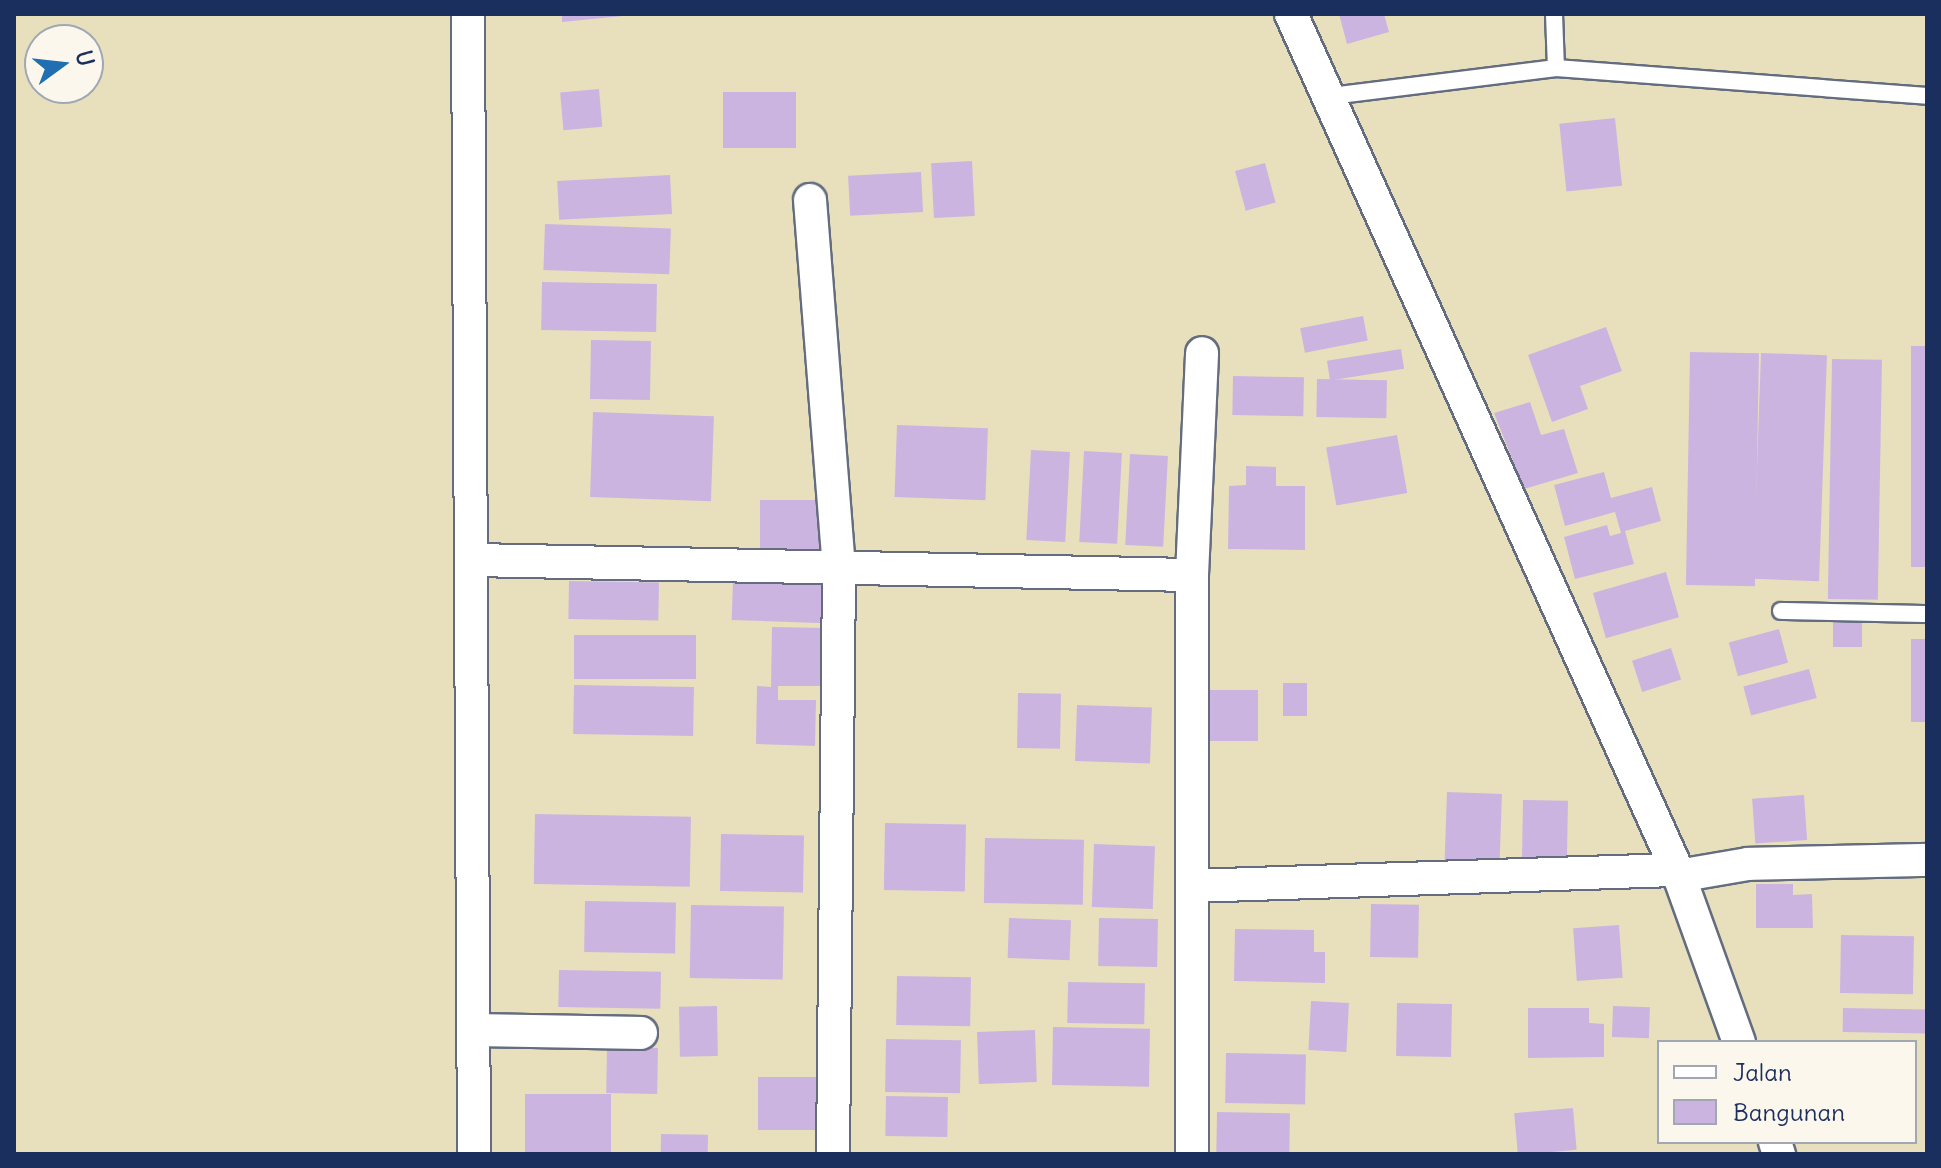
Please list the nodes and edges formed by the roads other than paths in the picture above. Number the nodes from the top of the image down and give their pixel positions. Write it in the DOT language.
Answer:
graph roads {
  1 [pos="468,14"];
  2 [pos="1291,14"];
  3 [pos="1554,14"];
  4 [pos="1556,68"];
  5 [pos="1927,96"];
  6 [pos="1323,97"];
  7 [pos="810,200"];
  8 [pos="1202,353"];
  9 [pos="474,560"];
  10 [pos="839,572"];
  11 [pos="1192,575"];
  12 [pos="1781,611"];
  13 [pos="1927,614"];
  14 [pos="1927,860"];
  15 [pos="1678,873"];
  16 [pos="1192,886"];
  17 [pos="477,1030"];
  18 [pos="641,1033"];
  19 [pos="1738,1040"];
  20 [pos="474,1154"];
  21 [pos="833,1154"];
  22 [pos="1192,1154"];
  1 -- 9 [label="street"];
  2 -- 6 [label="street"];
  3 -- 4 [label="lane"];
  4 -- 5 [label="lane"];
  4 -- 6 [label="lane"];
  6 -- 15 [label="street"];
  7 -- 10 [label="street"];
  8 -- 11 [label="street"];
  9 -- 10 [label="street"];
  9 -- 17 [label="street"];
  10 -- 11 [label="street"];
  10 -- 21 [label="street"];
  11 -- 16 [label="street"];
  12 -- 13 [label="lane"];
  14 -- 15 [label="street"];
  15 -- 16 [label="street"];
  15 -- 19 [label="street"];
  16 -- 22 [label="street"];
  17 -- 18 [label="street"];
  17 -- 20 [label="street"];
}
